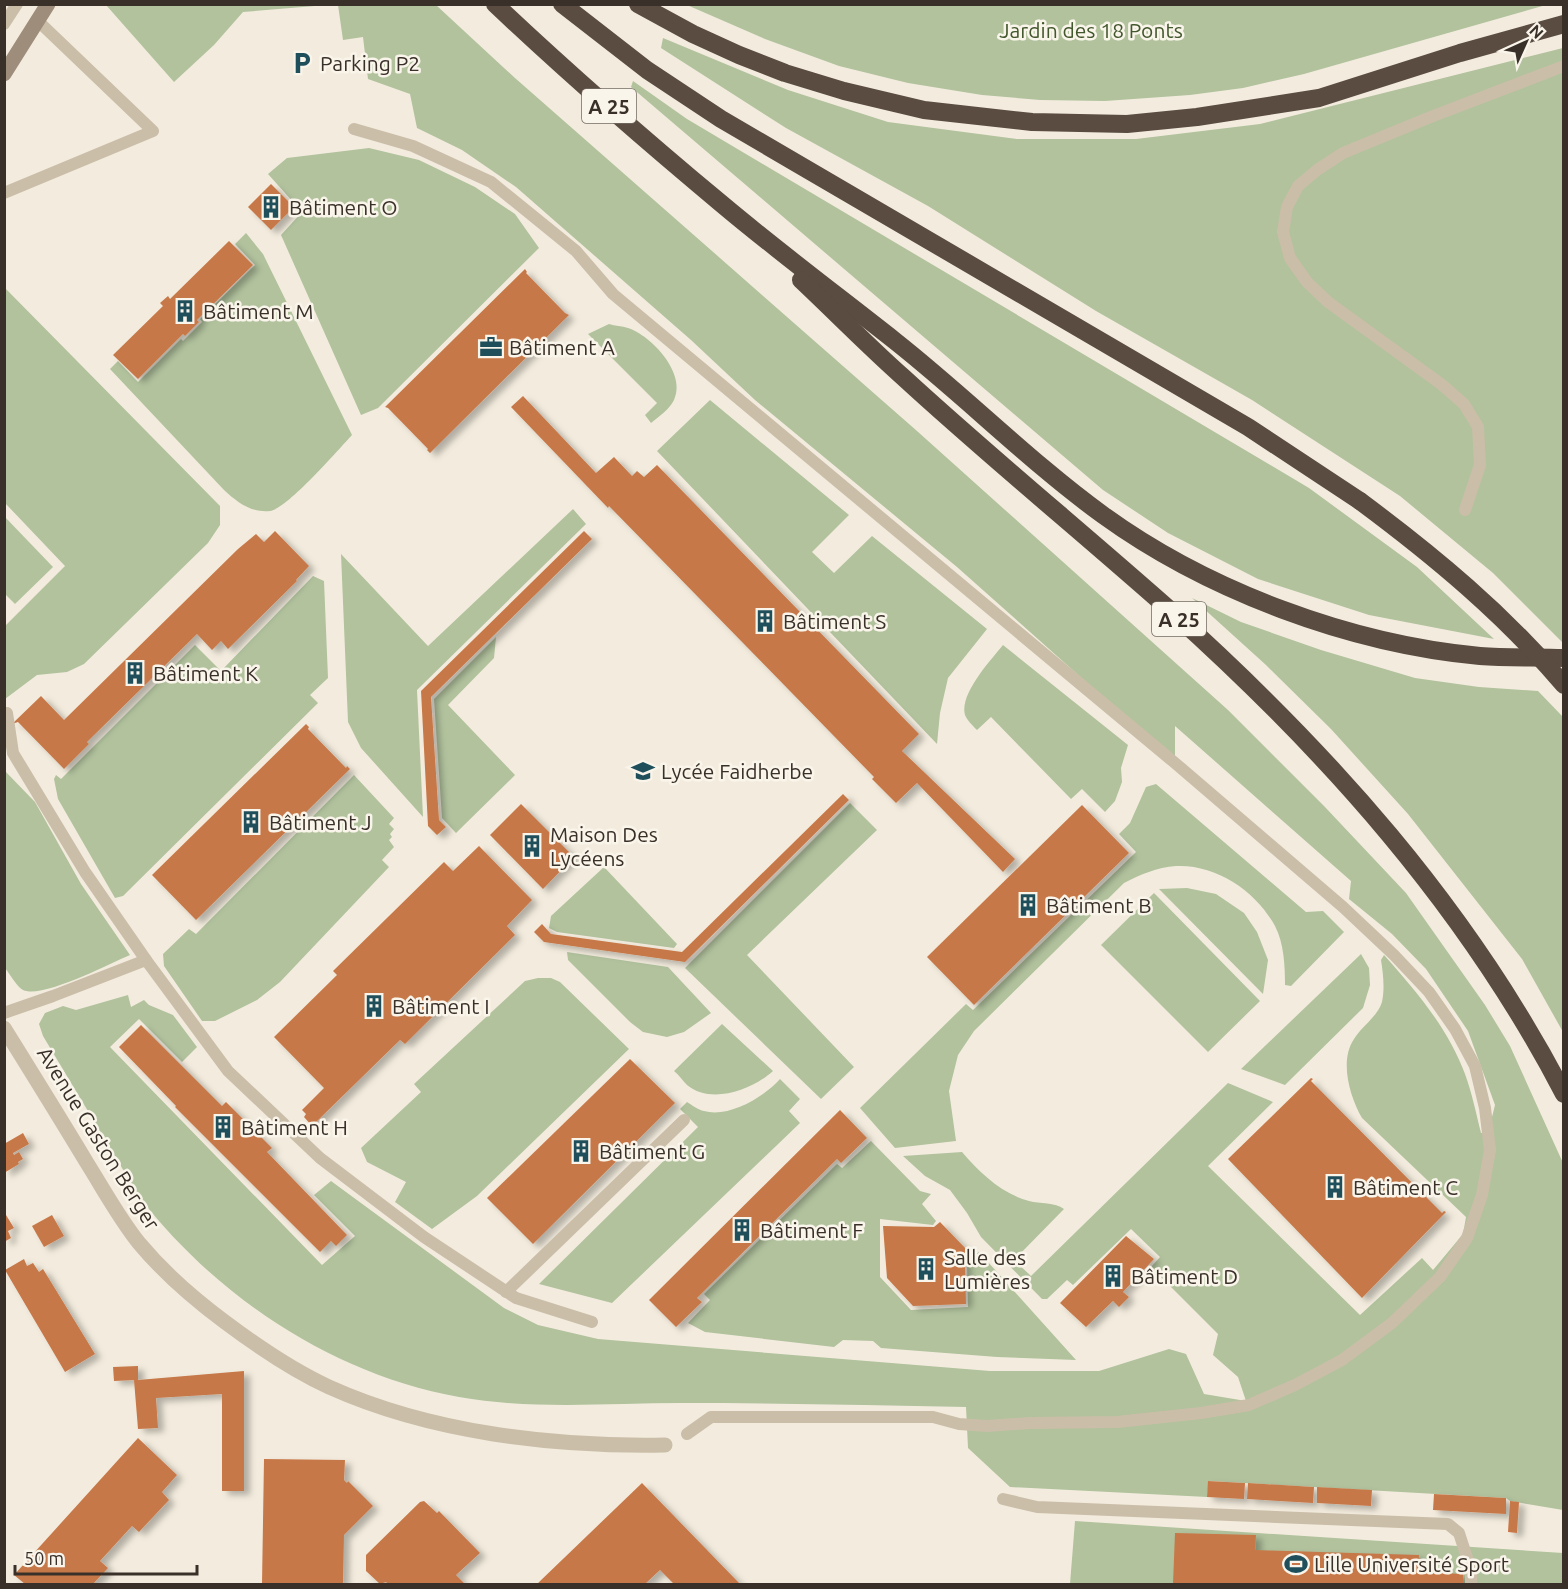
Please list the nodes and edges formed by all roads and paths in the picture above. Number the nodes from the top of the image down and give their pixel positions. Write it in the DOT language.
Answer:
graph roads {
  1 [pos="18,4"];
  2 [pos="48,4"];
  3 [pos="495,4"];
  4 [pos="562,4"];
  5 [pos="638,4"];
  6 [pos="38,21"];
  7 [pos="4,24"];
  8 [pos="1563,24"];
  9 [pos="1563,66"];
  10 [pos="4,74"];
  11 [pos="354,129"];
  12 [pos="4,193"];
  13 [pos="724,206"];
  14 [pos="1465,510"];
  15 [pos="1563,658"];
  16 [pos="1563,685"];
  17 [pos="7,713"];
  18 [pos="146,960"];
  19 [pos="4,1012"];
  20 [pos="4,1028"];
  21 [pos="1563,1094"];
  22 [pos="684,1120"];
  23 [pos="506,1292"];
  24 [pos="592,1322"];
  25 [pos="687,1434"];
  26 [pos="665,1445"];
  27 [pos="1003,1499"];
  28 [pos="1471,1584"];
  1 -- 7 [label="lane"];
  2 -- 6 [label="main road"];
  3 -- 13 [label="highway, A 25"];
  4 -- 16 [label="highway, A 25, bridge"];
  5 -- 8 [label="highway"];
  6 -- 10 [label="main road"];
  6 -- 12 [label="lane"];
  9 -- 14 [label="lane"];
  11 -- 25 [label="lane"];
  13 -- 15 [label="highway"];
  13 -- 21 [label="highway, A 25"];
  17 -- 18 [label="lane"];
  18 -- 19 [label="lane"];
  18 -- 23 [label="lane"];
  20 -- 26 [label="street, Avenue Gaston Berger"];
  22 -- 23 [label="lane"];
  23 -- 24 [label="lane"];
  27 -- 28 [label="lane"];
}
